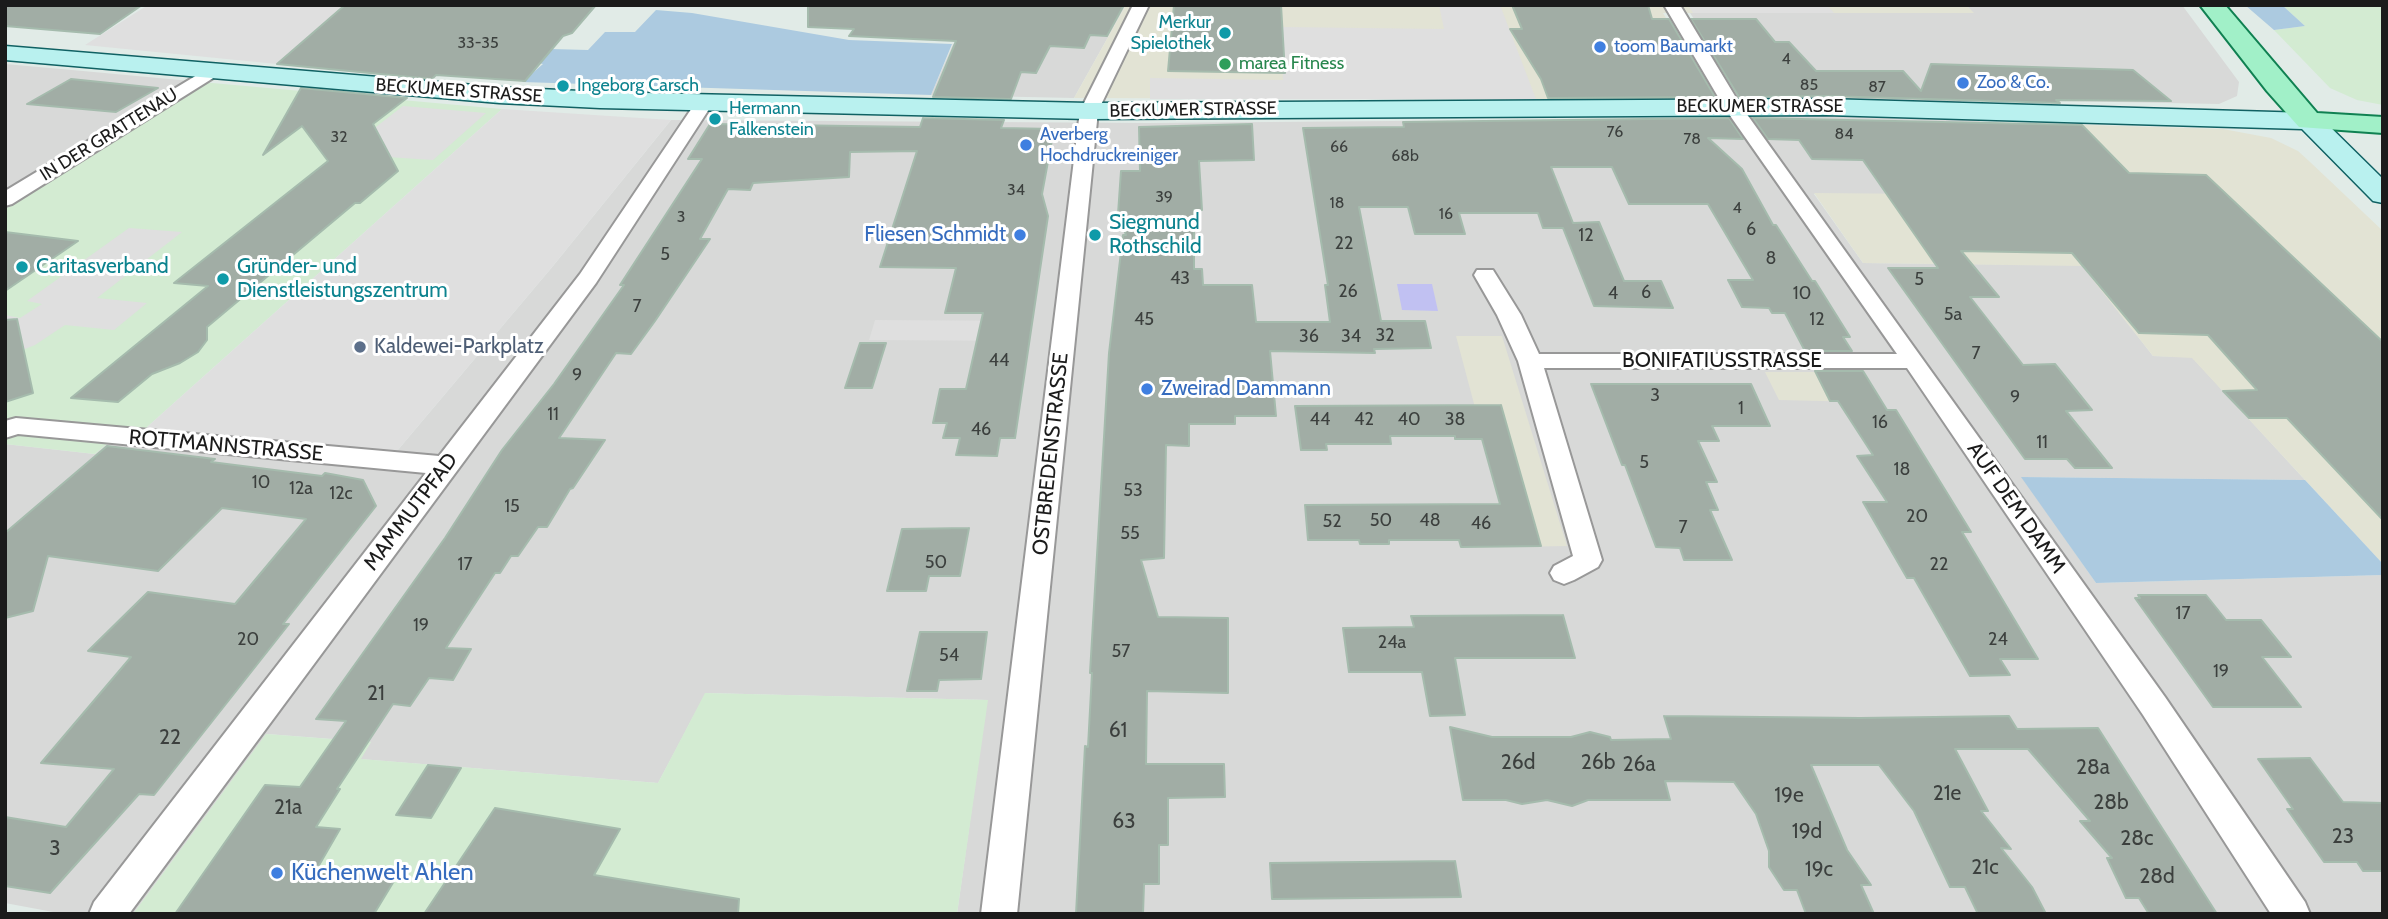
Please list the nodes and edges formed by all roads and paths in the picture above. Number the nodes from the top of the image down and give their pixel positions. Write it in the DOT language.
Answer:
graph roads {
  1 [pos="1141,5"];
  2 [pos="1672,5"];
  3 [pos="2212,5"];
  4 [pos="5,53"];
  5 [pos="212,71"];
  6 [pos="704,103"];
  7 [pos="1733,107"];
  8 [pos="1089,111"];
  9 [pos="2309,121"];
  10 [pos="2383,125"];
  11 [pos="2383,195"];
  12 [pos="5,200"];
  13 [pos="1485,275"];
  14 [pos="1530,361"];
  15 [pos="1914,361"];
  16 [pos="5,430"];
  17 [pos="447,466"];
  18 [pos="1564,573"];
  19 [pos="107,914"];
  20 [pos="999,914"];
  21 [pos="2292,914"];
  1 -- 8 [label="street, OSTBREDENSTRASSE"];
  2 -- 7 [label="street, AUF DEM DAMM"];
  3 -- 9 [label="main road"];
  4 -- 5 [label="street, BECKUMER STRASSE"];
  5 -- 6 [label="street, BECKUMER STRASSE"];
  5 -- 12 [label="street, IN DER GRATTENAU"];
  6 -- 8 [label="street, BECKUMER STRASSE"];
  6 -- 17 [label="street, MAMMUTPFAD"];
  7 -- 8 [label="street, BECKUMER STRASSE"];
  7 -- 9 [label="street, BECKUMER STRASSE"];
  7 -- 15 [label="street, AUF DEM DAMM"];
  8 -- 20 [label="street, OSTBREDENSTRASSE"];
  9 -- 10 [label="main road, BECKUMER STRASSE"];
  9 -- 11 [label="street"];
  13 -- 14 [label="street"];
  14 -- 15 [label="street, BONIFATIUSSTRASSE"];
  14 -- 18 [label="street"];
  15 -- 21 [label="street, AUF DEM DAMM"];
  16 -- 17 [label="street, ROTTMANNSTRASSE"];
  17 -- 19 [label="street, MAMMUTPFAD"];
}
